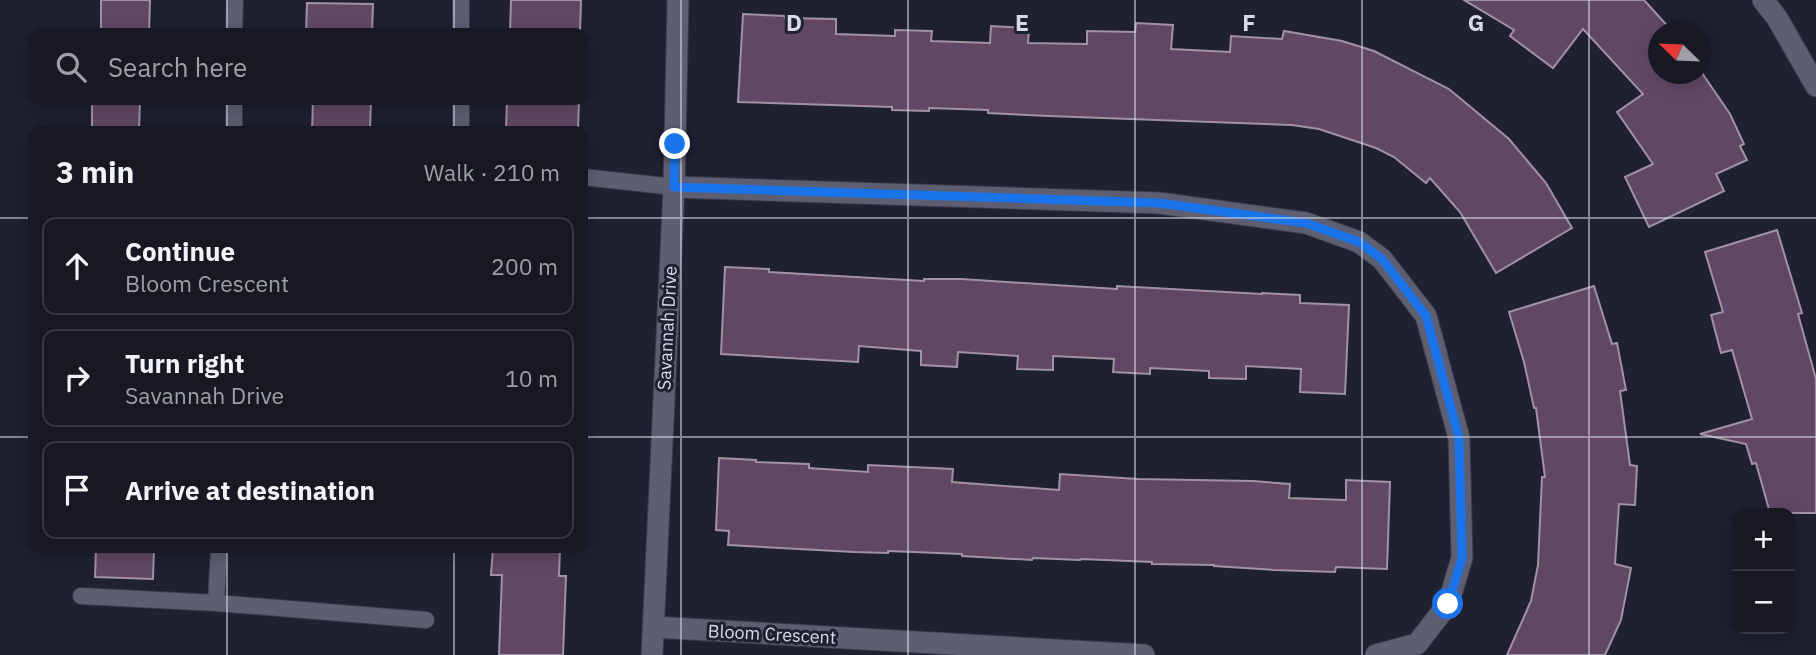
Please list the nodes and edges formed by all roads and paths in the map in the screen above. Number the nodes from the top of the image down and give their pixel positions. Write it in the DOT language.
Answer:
graph roads {
  1 [pos="235,0"];
  2 [pos="461,0"];
  3 [pos="678,0"];
  4 [pos="1763,0"];
  5 [pos="234,28"];
  6 [pos="461,28"];
  7 [pos="1816,86"];
  8 [pos="234,105"];
  9 [pos="461,105"];
  10 [pos="234,126"];
  11 [pos="461,126"];
  12 [pos="588,178"];
  13 [pos="674,187"];
  14 [pos="219,553"];
  15 [pos="81,596"];
  16 [pos="216,603"];
  17 [pos="426,620"];
  18 [pos="653,627"];
  19 [pos="652,655"];
  20 [pos="1144,655"];
  21 [pos="1376,655"];
  1 -- 5 [label="lane"];
  2 -- 6 [label="lane"];
  3 -- 13 [label="street, Savannah Drive"];
  4 -- 7 [label="street"];
  8 -- 10 [label="lane"];
  9 -- 11 [label="lane"];
  12 -- 13 [label="lane"];
  13 -- 18 [label="street, Savannah Drive"];
  13 -- 21 [label="street"];
  14 -- 16 [label="lane"];
  15 -- 16 [label="lane"];
  16 -- 17 [label="lane"];
  18 -- 19 [label="street, Savannah Drive"];
  18 -- 20 [label="street, Bloom Crescent"];
}
